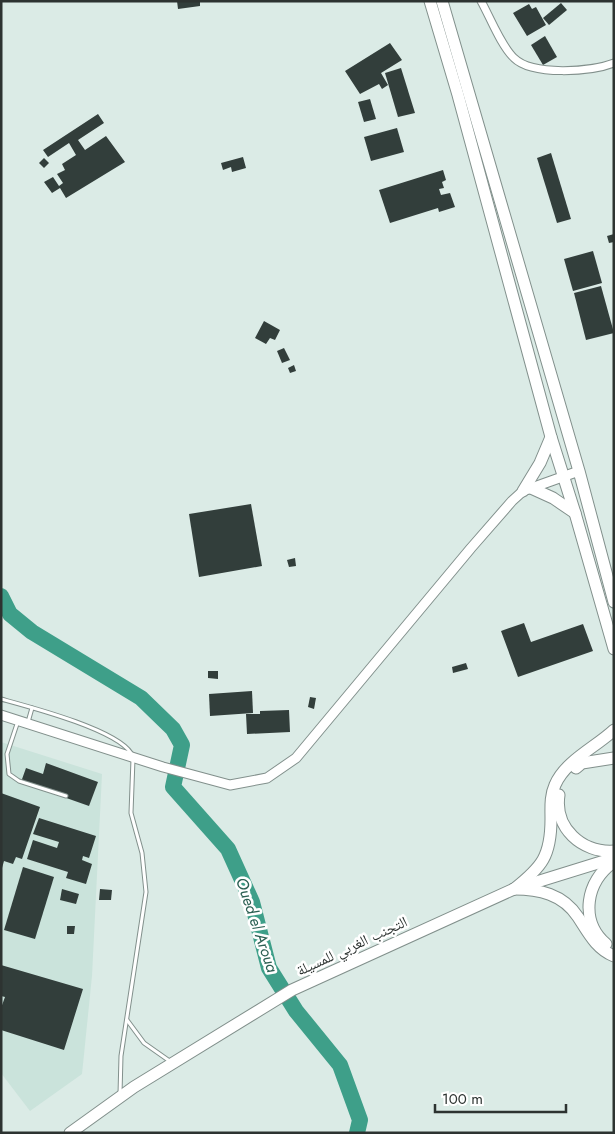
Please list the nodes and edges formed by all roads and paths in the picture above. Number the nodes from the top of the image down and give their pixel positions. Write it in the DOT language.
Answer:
graph roads {
  1 [pos="430,1"];
  2 [pos="442,1"];
  3 [pos="481,1"];
  4 [pos="614,63"];
  5 [pos="551,437"];
  6 [pos="579,471"];
  7 [pos="563,475"];
  8 [pos="527,490"];
  9 [pos="575,513"];
  10 [pos="614,602"];
  11 [pos="614,649"];
  12 [pos="1,699"];
  13 [pos="32,708"];
  14 [pos="1,715"];
  15 [pos="18,720"];
  16 [pos="28,723"];
  17 [pos="614,730"];
  18 [pos="133,758"];
  19 [pos="614,758"];
  20 [pos="66,796"];
  21 [pos="614,851"];
  22 [pos="614,858"];
  23 [pos="614,862"];
  24 [pos="514,889"];
  25 [pos="614,950"];
  26 [pos="614,956"];
  27 [pos="126,1020"];
  28 [pos="172,1062"];
  29 [pos="120,1097"];
  30 [pos="70,1133"];
  1 -- 5 [label="main road"];
  2 -- 6 [label="main road"];
  3 -- 4 [label="street"];
  5 -- 7 [label="main road"];
  5 -- 8 [label="main road"];
  6 -- 7 [label="street"];
  6 -- 10 [label="main road"];
  7 -- 8 [label="street"];
  7 -- 9 [label="main road"];
  8 -- 9 [label="main road"];
  8 -- 18 [label="street"];
  9 -- 11 [label="main road"];
  12 -- 13 [label="lane"];
  13 -- 16 [label="lane"];
  13 -- 18 [label="lane"];
  14 -- 15 [label="street"];
  15 -- 16 [label="street"];
  15 -- 20 [label="lane"];
  16 -- 18 [label="street"];
  17 -- 24 [label="main road"];
  18 -- 27 [label="lane"];
  19 -- 21 [label="main road"];
  22 -- 24 [label="main road, التجنب الغربي للمسيلة"];
  23 -- 25 [label="main road"];
  24 -- 26 [label="main road"];
  24 -- 28 [label="main road, التجنب الغربي للمسيلة"];
  27 -- 28 [label="lane"];
  27 -- 29 [label="lane"];
  28 -- 29 [label="main road, التجنب الغربي للمسيلة"];
  29 -- 30 [label="main road, التجنب الغربي للمسيلة"];
}
